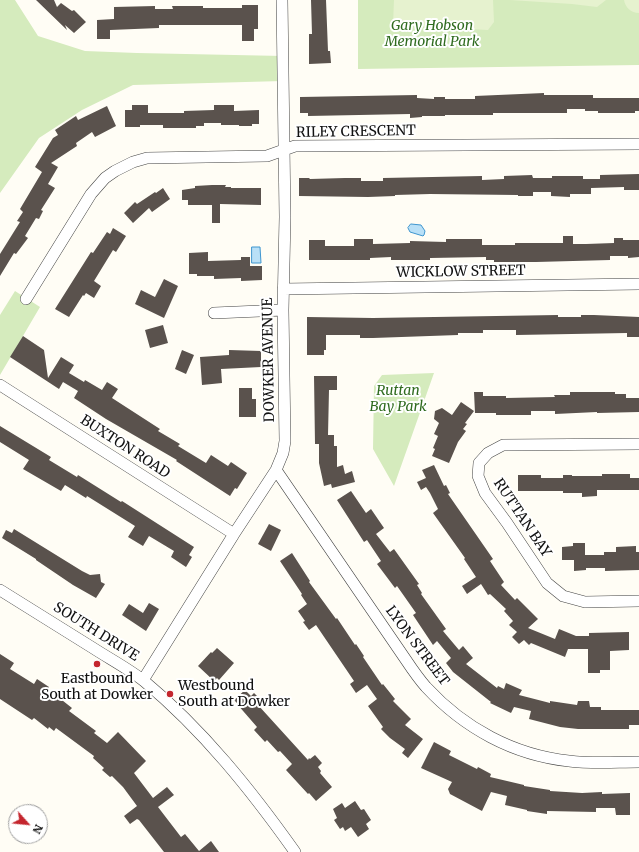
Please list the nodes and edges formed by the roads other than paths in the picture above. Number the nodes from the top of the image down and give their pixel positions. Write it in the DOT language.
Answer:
graph roads {
  1 [pos="282,0"];
  2 [pos="639,144"];
  3 [pos="284,151"];
  4 [pos="639,284"];
  5 [pos="283,289"];
  6 [pos="26,299"];
  7 [pos="283,310"];
  8 [pos="214,313"];
  9 [pos="0,385"];
  10 [pos="639,444"];
  11 [pos="276,470"];
  12 [pos="234,534"];
  13 [pos="0,590"];
  14 [pos="639,602"];
  15 [pos="143,680"];
  16 [pos="639,762"];
  17 [pos="295,852"];
  1 -- 3 [label="street, DOWKER AVENUE"];
  2 -- 3 [label="street, RILEY CRESCENT"];
  3 -- 5 [label="street, DOWKER AVENUE"];
  3 -- 6 [label="street, RILEY CRESCENT"];
  4 -- 5 [label="street, WICKLOW STREET"];
  5 -- 7 [label="street, DOWKER AVENUE"];
  7 -- 8 [label="street"];
  7 -- 11 [label="street, DOWKER AVENUE"];
  9 -- 12 [label="street, BUXTON ROAD"];
  10 -- 14 [label="street, RUTTAN BAY"];
  11 -- 12 [label="street, DOWKER AVENUE"];
  11 -- 16 [label="street, LYON STREET"];
  12 -- 15 [label="street, DOWKER AVENUE"];
  13 -- 15 [label="street, SOUTH DRIVE"];
  15 -- 17 [label="street, SOUTH DRIVE"];
}
